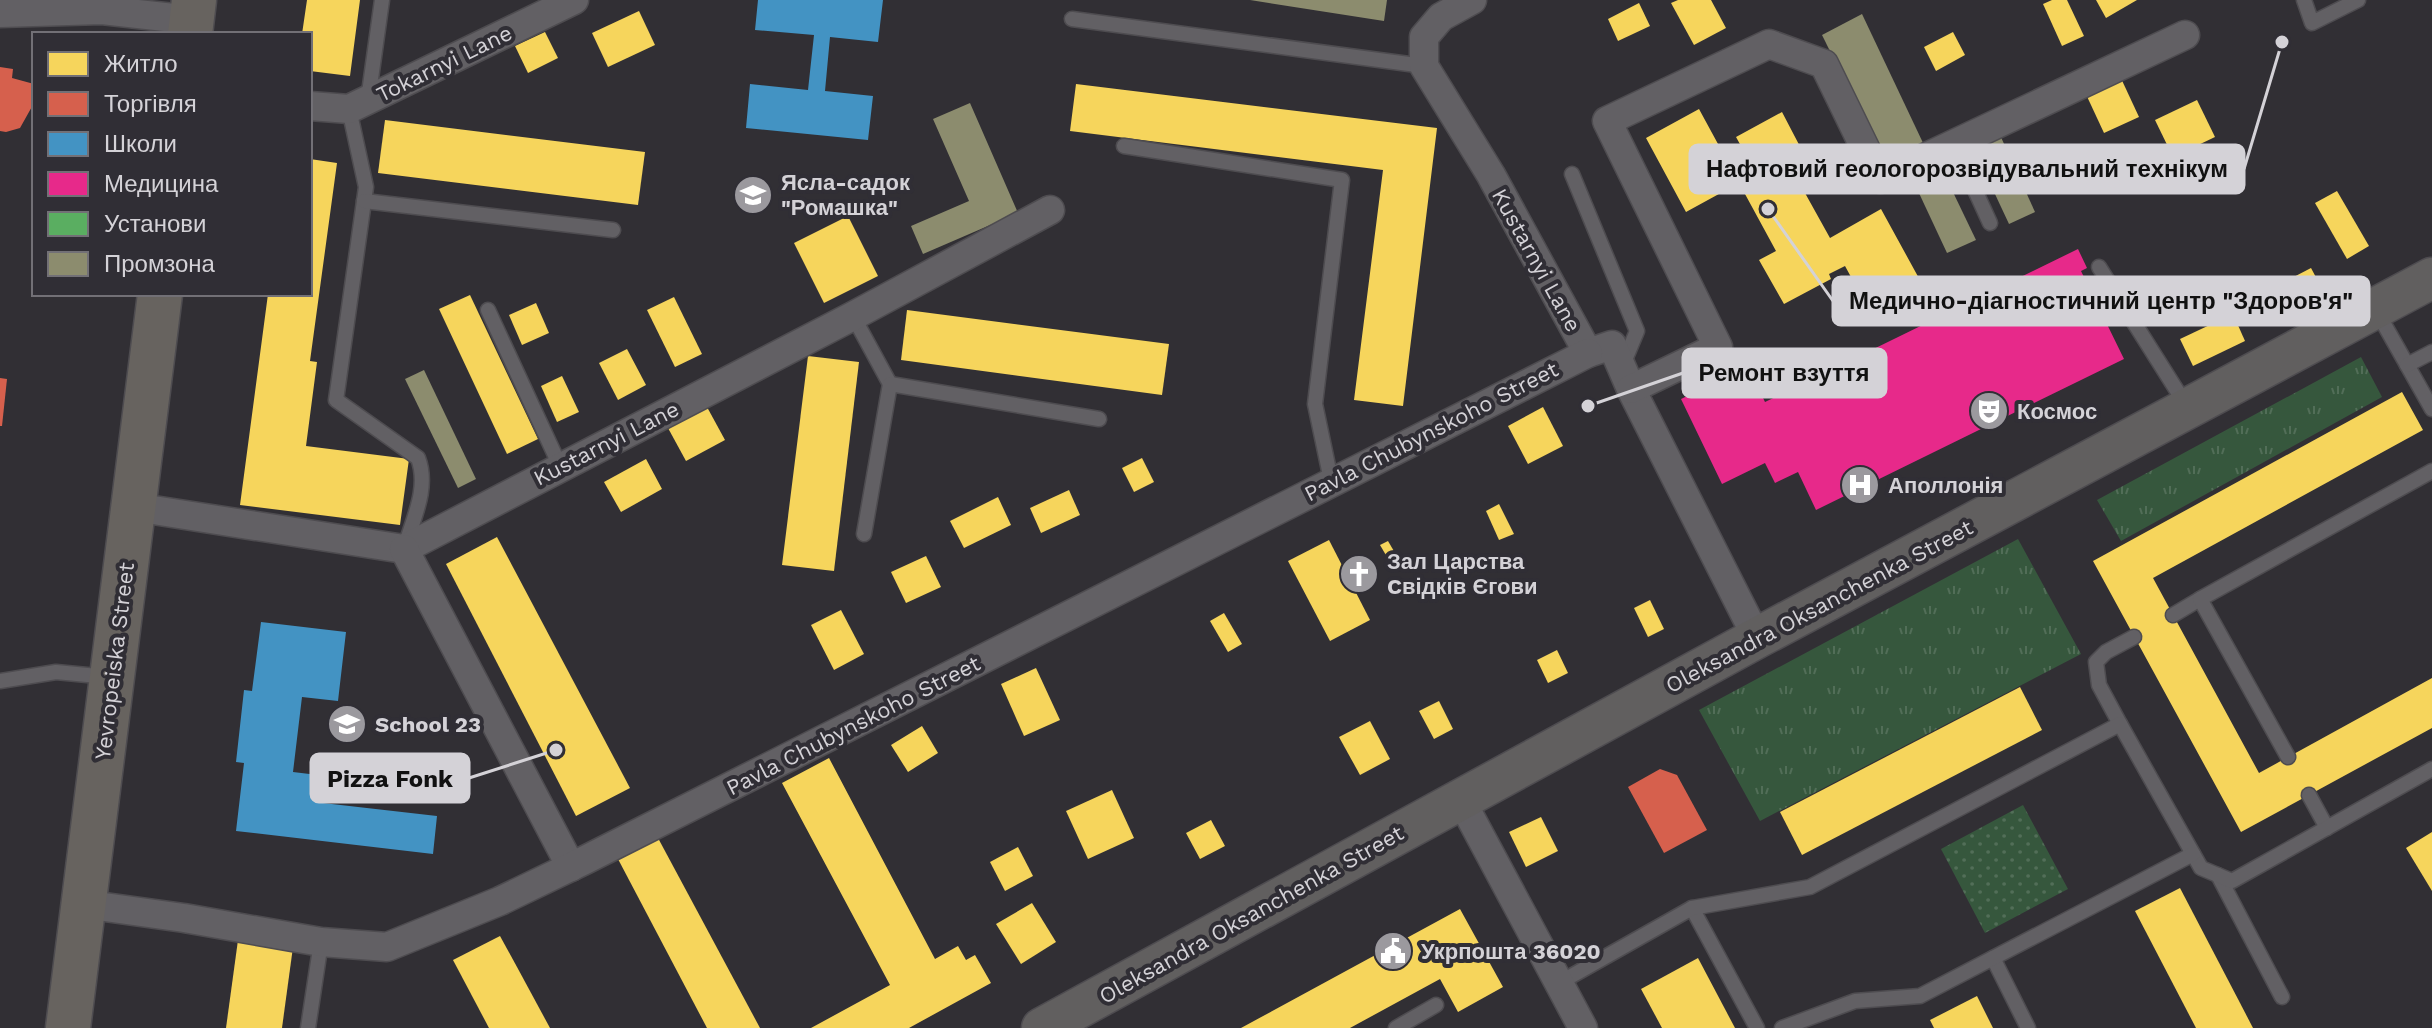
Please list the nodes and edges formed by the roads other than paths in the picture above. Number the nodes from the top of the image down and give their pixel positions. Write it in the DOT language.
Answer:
graph roads {
  1 [pos="382,0"];
  2 [pos="1472,0"];
  3 [pos="2304,0"];
  4 [pos="2358,0"];
  5 [pos="561,3"];
  6 [pos="0,13"];
  7 [pos="192,18"];
  8 [pos="1072,19"];
  9 [pos="2185,35"];
  10 [pos="1424,66"];
  11 [pos="358,104"];
  12 [pos="312,106"];
  13 [pos="1954,144"];
  14 [pos="1124,146"];
  15 [pos="1572,174"];
  16 [pos="364,201"];
  17 [pos="1050,210"];
  18 [pos="1990,223"];
  19 [pos="613,230"];
  20 [pos="2099,267"];
  21 [pos="2432,278"];
  22 [pos="160,296"];
  23 [pos="2375,309"];
  24 [pos="488,310"];
  25 [pos="853,316"];
  26 [pos="2432,352"];
  27 [pos="1588,353"];
  28 [pos="2407,365"];
  29 [pos="1626,378"];
  30 [pos="890,384"];
  31 [pos="2188,409"];
  32 [pos="2432,409"];
  33 [pos="1099,419"];
  34 [pos="560,466"];
  35 [pos="2432,471"];
  36 [pos="1331,480"];
  37 [pos="134,507"];
  38 [pos="864,534"];
  39 [pos="404,549"];
  40 [pos="2200,599"];
  41 [pos="2173,615"];
  42 [pos="2134,637"];
  43 [pos="1757,638"];
  44 [pos="112,678"];
  45 [pos="0,681"];
  46 [pos="2120,724"];
  47 [pos="2288,757"];
  48 [pos="2432,769"];
  49 [pos="2309,795"];
  50 [pos="1461,800"];
  51 [pos="2327,828"];
  52 [pos="2193,854"];
  53 [pos="571,867"];
  54 [pos="2218,875"];
  55 [pos="83,904"];
  56 [pos="1692,908"];
  57 [pos="321,942"];
  58 [pos="1993,958"];
  59 [pos="1559,983"];
  60 [pos="2282,997"];
  61 [pos="1436,1005"];
  62 [pos="68,1028"];
  63 [pos="308,1028"];
  64 [pos="1042,1028"];
  65 [pos="1396,1028"];
  66 [pos="1583,1028"];
  67 [pos="1757,1028"];
  68 [pos="1782,1028"];
  69 [pos="2028,1028"];
  1 -- 11 [label="lane"];
  2 -- 10 [label="street"];
  3 -- 4 [label="lane"];
  5 -- 11 [label="street, Tokarnyi Lane"];
  6 -- 7 [label="street"];
  8 -- 10 [label="lane"];
  9 -- 13 [label="street"];
  10 -- 27 [label="street, Kustarnyi Lane"];
  11 -- 12 [label="street, Tokarnyi Lane"];
  11 -- 16 [label="lane"];
  13 -- 18 [label="lane"];
  13 -- 29 [label="street"];
  14 -- 36 [label="lane"];
  15 -- 29 [label="lane"];
  16 -- 19 [label="lane"];
  16 -- 39 [label="lane"];
  17 -- 25 [label="street, Kustarnyi Lane"];
  20 -- 31 [label="lane"];
  21 -- 23 [label="main road, Oleksandra Oksanchenka Street"];
  22 -- 37 [label="main road, Yevropeiska Street"];
  23 -- 28 [label="lane"];
  23 -- 31 [label="main road, Oleksandra Oksanchenka Street"];
  24 -- 34 [label="lane"];
  25 -- 30 [label="lane"];
  25 -- 34 [label="street, Kustarnyi Lane"];
  26 -- 28 [label="lane"];
  27 -- 29 [label="street, Kustarnyi Lane"];
  27 -- 36 [label="street, Pavla Chubynskoho Street"];
  28 -- 32 [label="lane"];
  29 -- 43 [label="street, Kustarnyi Lane"];
  30 -- 33 [label="lane"];
  30 -- 38 [label="lane"];
  31 -- 43 [label="main road, Oleksandra Oksanchenka Street"];
  34 -- 39 [label="street, Kustarnyi Lane"];
  35 -- 40 [label="lane"];
  36 -- 53 [label="street, Pavla Chubynskoho Street"];
  37 -- 39 [label="street"];
  37 -- 44 [label="main road, Yevropeiska Street"];
  39 -- 53 [label="street"];
  40 -- 41 [label="lane"];
  40 -- 47 [label="lane"];
  42 -- 46 [label="lane"];
  43 -- 50 [label="main road, Oleksandra Oksanchenka Street"];
  44 -- 45 [label="lane"];
  44 -- 55 [label="main road, Yevropeiska Street"];
  46 -- 52 [label="lane"];
  46 -- 56 [label="lane"];
  48 -- 51 [label="lane"];
  49 -- 51 [label="lane"];
  50 -- 59 [label="street"];
  50 -- 64 [label="main road, Oleksandra Oksanchenka Street"];
  51 -- 54 [label="lane"];
  52 -- 54 [label="lane"];
  52 -- 58 [label="lane"];
  53 -- 57 [label="street, Pavla Chubynskoho Street"];
  54 -- 60 [label="lane"];
  55 -- 57 [label="street, Pavla Chubynskoho Street"];
  55 -- 62 [label="main road, Yevropeiska Street"];
  56 -- 59 [label="lane"];
  56 -- 67 [label="lane"];
  57 -- 63 [label="lane"];
  58 -- 68 [label="lane"];
  58 -- 69 [label="lane"];
  59 -- 66 [label="street"];
  61 -- 65 [label="lane"];
}
